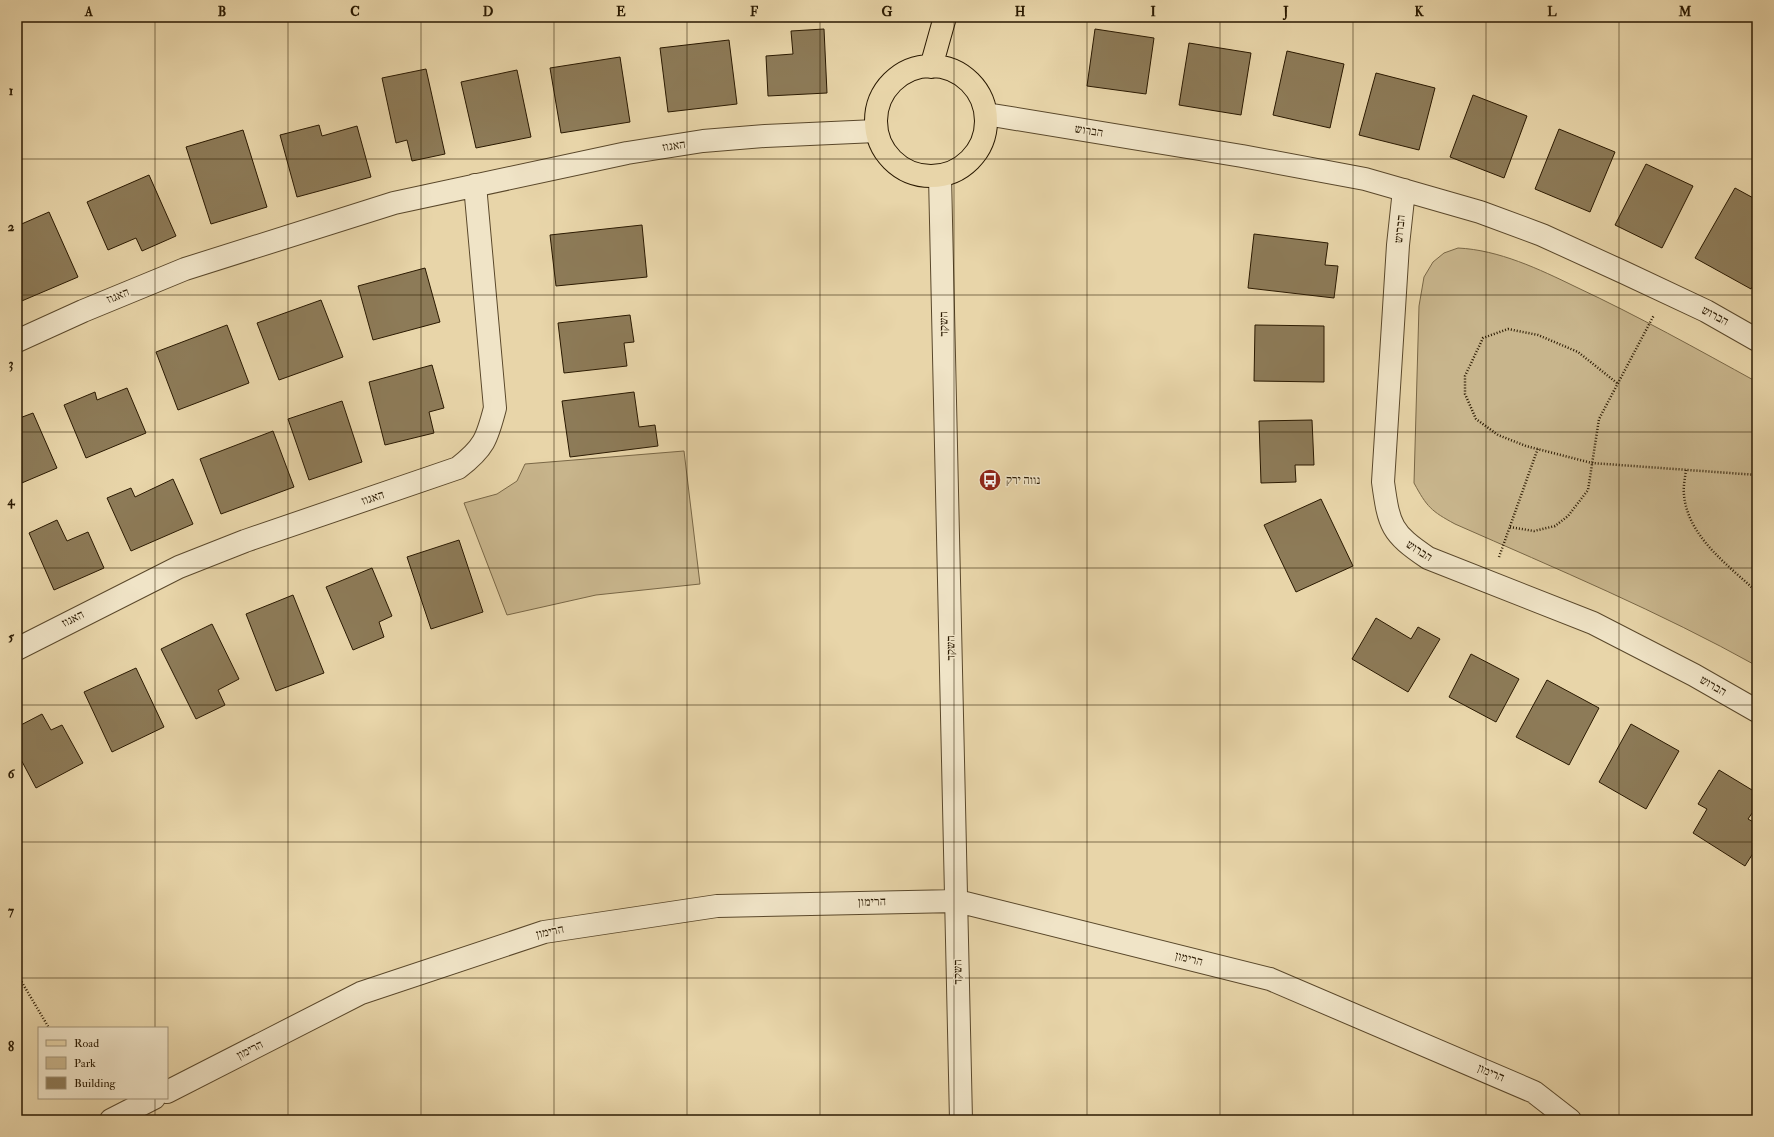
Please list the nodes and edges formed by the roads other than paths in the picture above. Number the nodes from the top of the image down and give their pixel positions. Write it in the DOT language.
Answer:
graph roads {
  1 [pos="945,17"];
  2 [pos="931,67"];
  3 [pos="986,114"];
  4 [pos="876,131"];
  5 [pos="940,176"];
  6 [pos="475,185"];
  7 [pos="1404,190"];
  8 [pos="1757,340"];
  9 [pos="17,341"];
  10 [pos="17,649"];
  11 [pos="1757,711"];
  12 [pos="957,901"];
  13 [pos="168,1091"];
  14 [pos="152,1099"];
  15 [pos="111,1120"];
  16 [pos="961,1120"];
  17 [pos="1570,1120"];
  1 -- 2 [label="main road"];
  2 -- 3 [label="main road"];
  2 -- 4 [label="main road"];
  3 -- 5 [label="main road"];
  3 -- 7 [label="street, הברוש"];
  4 -- 5 [label="main road"];
  4 -- 6 [label="street, האגוז"];
  5 -- 12 [label="street, השקד"];
  6 -- 9 [label="street, האגוז"];
  6 -- 10 [label="street, האגוז"];
  7 -- 8 [label="street, הברוש"];
  7 -- 11 [label="street, הברוש"];
  12 -- 13 [label="street, הרימון"];
  12 -- 16 [label="street, השקד"];
  12 -- 17 [label="street, הרימון"];
  14 -- 15 [label="street"];
}
